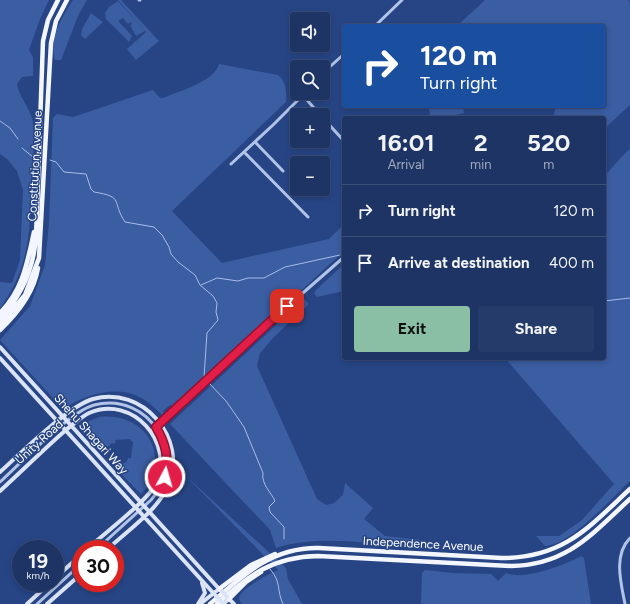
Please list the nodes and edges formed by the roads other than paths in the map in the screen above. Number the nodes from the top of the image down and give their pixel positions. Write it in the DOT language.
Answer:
graph roads {
  1 [pos="58,0"];
  2 [pos="67,0"];
  3 [pos="402,0"];
  4 [pos="377,24"];
  5 [pos="342,56"];
  6 [pos="330,67"];
  7 [pos="296,100"];
  8 [pos="307,100"];
  9 [pos="314,108"];
  10 [pos="330,126"];
  11 [pos="342,139"];
  12 [pos="255,142"];
  13 [pos="244,152"];
  14 [pos="231,164"];
  15 [pos="283,171"];
  16 [pos="308,217"];
  17 [pos="36,223"];
  18 [pos="39,258"];
  19 [pos="342,259"];
  20 [pos="0,313"];
  21 [pos="0,319"];
  22 [pos="0,325"];
  23 [pos="0,330"];
  24 [pos="0,347"];
  25 [pos="0,358"];
  26 [pos="65,419"];
  27 [pos="57,422"];
  28 [pos="161,423"];
  29 [pos="61,426"];
  30 [pos="71,426"];
  31 [pos="156,427"];
  32 [pos="65,431"];
  33 [pos="151,431"];
  34 [pos="0,472"];
  35 [pos="0,482"];
  36 [pos="630,489"];
  37 [pos="0,491"];
  38 [pos="630,499"];
  39 [pos="140,503"];
  40 [pos="135,507"];
  41 [pos="144,507"];
  42 [pos="139,512"];
  43 [pos="148,512"];
  44 [pos="143,516"];
  45 [pos="630,538"];
  46 [pos="97,540"];
  47 [pos="107,540"];
  48 [pos="118,540"];
  49 [pos="285,552"];
  50 [pos="290,558"];
  51 [pos="72,563"];
  52 [pos="64,570"];
  53 [pos="72,572"];
  54 [pos="199,578"];
  55 [pos="72,582"];
  56 [pos="221,590"];
  57 [pos="40,592"];
  58 [pos="215,595"];
  59 [pos="228,598"];
  60 [pos="27,604"];
  61 [pos="37,604"];
  62 [pos="47,604"];
  63 [pos="199,604"];
  64 [pos="210,604"];
  65 [pos="217,604"];
  66 [pos="223,604"];
  67 [pos="234,604"];
  68 [pos="625,604"];
  1 -- 17 [label="main road, Constitution Avenue"];
  2 -- 18 [label="main road, Constitution Avenue"];
  3 -- 4 [label="street"];
  5 -- 6 [label="street"];
  7 -- 12 [label="street"];
  8 -- 9 [label="street"];
  10 -- 11 [label="street"];
  12 -- 13 [label="street"];
  12 -- 15 [label="street"];
  13 -- 14 [label="street"];
  13 -- 16 [label="street"];
  17 -- 20 [label="main road"];
  17 -- 21 [label="main road, Constitution Avenue"];
  18 -- 22 [label="main road, Constitution Avenue"];
  18 -- 23 [label="main road"];
  19 -- 28 [label="street"];
  24 -- 26 [label="street, Shehu Shagari Way"];
  25 -- 27 [label="street, Shehu Shagari Way"];
  26 -- 27 [label="street, Unity Road"];
  26 -- 28 [label="street, Unity Road"];
  26 -- 29 [label="street, Unity Road"];
  26 -- 30 [label="street, Shehu Shagari Way"];
  26 -- 31 [label="street, Unity Road"];
  27 -- 29 [label="street, Shehu Shagari Way"];
  27 -- 34 [label="street, Unity Road"];
  28 -- 31 [label="street"];
  28 -- 43 [label="street, Unity Road"];
  29 -- 32 [label="street, Shehu Shagari Way"];
  29 -- 35 [label="street, Unity Road"];
  30 -- 32 [label="street, Unity Road"];
  30 -- 33 [label="street, Unity Road"];
  30 -- 39 [label="street, Shehu Shagari Way"];
  31 -- 33 [label="street"];
  31 -- 41 [label="street, Unity Road"];
  32 -- 37 [label="street, Unity Road"];
  32 -- 40 [label="street, Shehu Shagari Way"];
  33 -- 39 [label="street, Unity Road"];
  36 -- 49 [label="main road, Independence Avenue"];
  38 -- 50 [label="main road, Independence Avenue"];
  39 -- 40 [label="street, Unity Road"];
  39 -- 41 [label="street, Shehu Shagari Way"];
  40 -- 42 [label="street, Shehu Shagari Way"];
  40 -- 46 [label="street, Unity Road"];
  41 -- 42 [label="street, Unity Road"];
  41 -- 43 [label="street, Shehu Shagari Way"];
  42 -- 44 [label="street, Shehu Shagari Way"];
  42 -- 47 [label="street, Unity Road"];
  43 -- 44 [label="street, Unity Road"];
  43 -- 56 [label="street, Shehu Shagari Way"];
  44 -- 48 [label="street, Unity Road"];
  44 -- 54 [label="street, Shehu Shagari Way"];
  45 -- 68 [label="street"];
  49 -- 56 [label="main road"];
  49 -- 64 [label="main road, Independence Avenue"];
  50 -- 59 [label="main road"];
  50 -- 65 [label="main road, Independence Avenue"];
  51 -- 52 [label="street"];
  53 -- 61 [label="street"];
  54 -- 58 [label="street, Shehu Shagari Way"];
  54 -- 63 [label="street"];
  55 -- 62 [label="street"];
  56 -- 58 [label="street"];
  56 -- 59 [label="street, Shehu Shagari Way, bridge"];
  57 -- 60 [label="street"];
  58 -- 63 [label="street"];
  58 -- 66 [label="street, Shehu Shagari Way, bridge"];
  59 -- 66 [label="street"];
  59 -- 67 [label="street, Shehu Shagari Way"];
}
